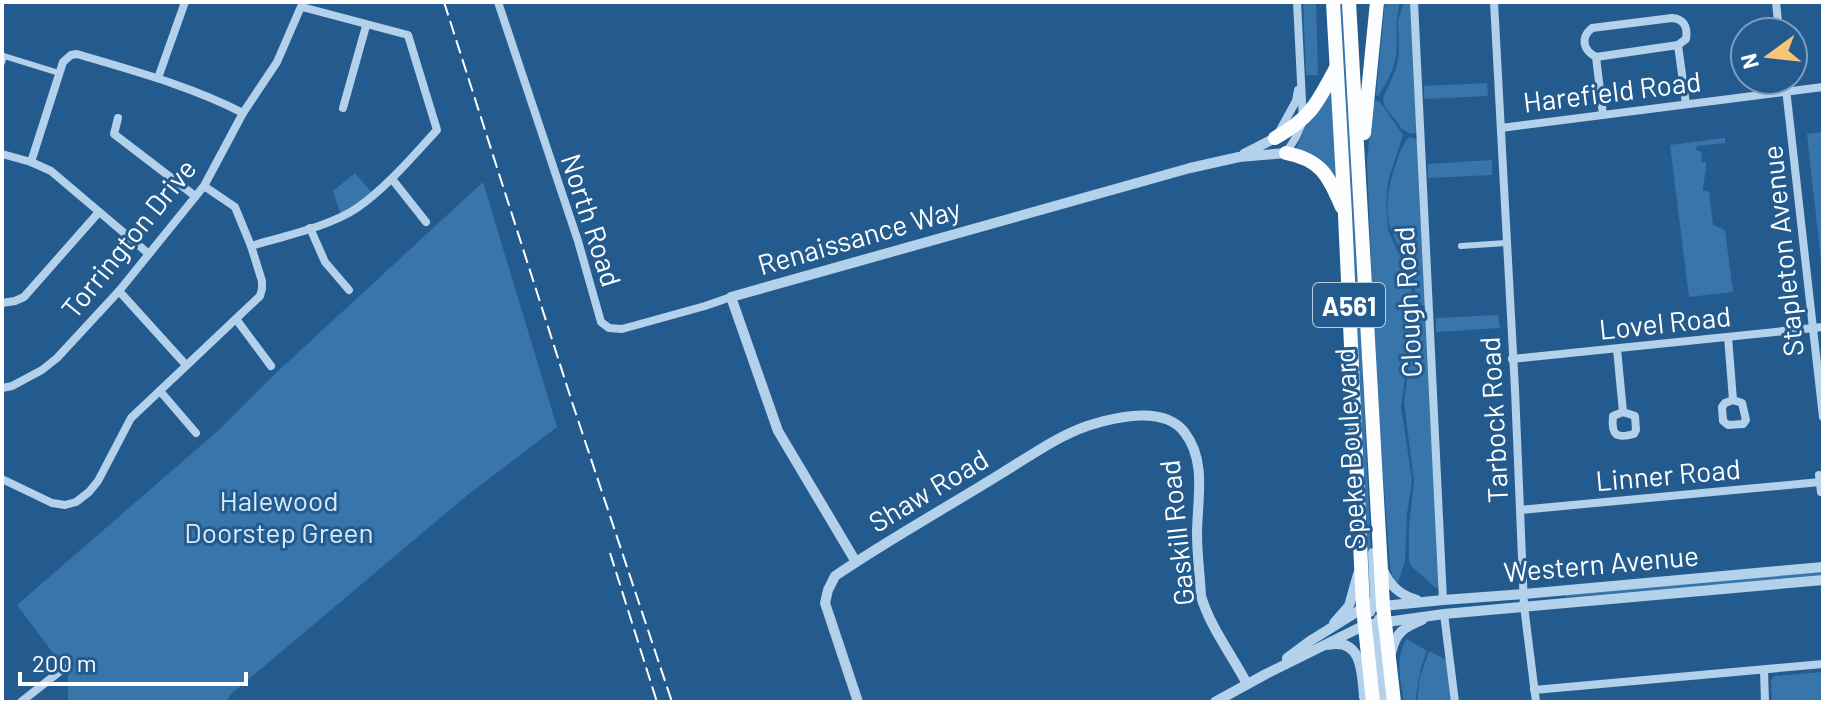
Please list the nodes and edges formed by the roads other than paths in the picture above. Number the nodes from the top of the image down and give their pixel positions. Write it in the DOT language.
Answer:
graph roads {
  1 [pos="185,2"];
  2 [pos="498,2"];
  3 [pos="1297,2"];
  4 [pos="1333,2"];
  5 [pos="1349,2"];
  6 [pos="1377,2"];
  7 [pos="1414,2"];
  8 [pos="1494,2"];
  9 [pos="302,5"];
  10 [pos="366,26"];
  11 [pos="1678,45"];
  12 [pos="1596,57"];
  13 [pos="2,63"];
  14 [pos="1337,66"];
  15 [pos="59,73"];
  16 [pos="1300,77"];
  17 [pos="158,78"];
  18 [pos="1753,96"];
  19 [pos="1786,96"];
  20 [pos="1686,104"];
  21 [pos="343,108"];
  22 [pos="243,113"];
  23 [pos="1603,115"];
  24 [pos="118,118"];
  25 [pos="1303,121"];
  26 [pos="1501,128"];
  27 [pos="1275,138"];
  28 [pos="1286,153"];
  29 [pos="2,154"];
  30 [pos="1239,157"];
  31 [pos="31,162"];
  32 [pos="1359,168"];
  33 [pos="392,179"];
  34 [pos="204,186"];
  35 [pos="195,196"];
  36 [pos="99,212"];
  37 [pos="1345,215"];
  38 [pos="426,222"];
  39 [pos="310,228"];
  40 [pos="1506,243"];
  41 [pos="251,246"];
  42 [pos="1461,246"];
  43 [pos="149,254"];
  44 [pos="349,290"];
  45 [pos="119,291"];
  46 [pos="731,297"];
  47 [pos="2,303"];
  48 [pos="236,319"];
  49 [pos="1823,327"];
  50 [pos="1813,328"];
  51 [pos="1728,337"];
  52 [pos="1617,349"];
  53 [pos="1512,359"];
  54 [pos="186,365"];
  55 [pos="271,366"];
  56 [pos="2,388"];
  57 [pos="160,391"];
  58 [pos="1733,400"];
  59 [pos="1623,412"];
  60 [pos="1823,417"];
  61 [pos="1173,422"];
  62 [pos="196,433"];
  63 [pos="2,479"];
  64 [pos="1821,492"];
  65 [pos="1378,510"];
  66 [pos="1520,510"];
  67 [pos="1360,560"];
  68 [pos="856,562"];
  69 [pos="1381,566"];
  70 [pos="1823,567"];
  71 [pos="1823,580"];
  72 [pos="1443,600"];
  73 [pos="1524,600"];
  74 [pos="1423,601"];
  75 [pos="1372,607"];
  76 [pos="1439,614"];
  77 [pos="1376,623"];
  78 [pos="1310,641"];
  79 [pos="1320,647"];
  80 [pos="1389,660"];
  81 [pos="1823,664"];
  82 [pos="64,668"];
  83 [pos="1764,670"];
  84 [pos="1266,674"];
  85 [pos="1247,684"];
  86 [pos="1534,690"];
  87 [pos="21,702"];
  88 [pos="858,702"];
  89 [pos="1215,702"];
  90 [pos="1367,702"];
  91 [pos="1373,702"];
  92 [pos="1383,702"];
  93 [pos="1394,702"];
  94 [pos="1455,702"];
  95 [pos="1536,702"];
  96 [pos="1765,702"];
  1 -- 17 [label="street"];
  2 -- 46 [label="street, North Road"];
  3 -- 16 [label="street"];
  4 -- 14 [label="highway, Speke Boulevard / A561"];
  5 -- 32 [label="highway, Speke Boulevard / A561"];
  6 -- 32 [label="highway"];
  7 -- 72 [label="street, Clough Road"];
  8 -- 26 [label="street, Tarbock Road"];
  9 -- 10 [label="street"];
  9 -- 22 [label="street, Torrington Drive"];
  10 -- 21 [label="street"];
  10 -- 33 [label="street"];
  11 -- 12 [label="street"];
  11 -- 12 [label="street"];
  11 -- 20 [label="street"];
  12 -- 23 [label="street"];
  13 -- 15 [label="street"];
  14 -- 25 [label="highway"];
  14 -- 37 [label="highway, Speke Boulevard / A561"];
  15 -- 17 [label="street"];
  15 -- 31 [label="street"];
  16 -- 25 [label="street"];
  16 -- 27 [label="street"];
  17 -- 22 [label="street"];
  18 -- 20 [label="street, Harefield Road"];
  19 -- 50 [label="street, Stapleton Avenue"];
  20 -- 23 [label="street, Harefield Road"];
  22 -- 34 [label="street, Torrington Drive"];
  23 -- 26 [label="street, Harefield Road"];
  24 -- 35 [label="street"];
  25 -- 27 [label="highway"];
  25 -- 28 [label="street"];
  26 -- 40 [label="street, Tarbock Road"];
  27 -- 30 [label="street"];
  28 -- 30 [label="street, Renaissance Way"];
  28 -- 37 [label="highway"];
  29 -- 31 [label="street"];
  30 -- 46 [label="street, Renaissance Way"];
  31 -- 36 [label="street"];
  32 -- 65 [label="highway, Speke Boulevard / A561"];
  33 -- 38 [label="street"];
  33 -- 39 [label="street"];
  34 -- 35 [label="street, Torrington Drive"];
  34 -- 41 [label="street"];
  35 -- 43 [label="street, Torrington Drive"];
  36 -- 43 [label="street"];
  36 -- 47 [label="street"];
  37 -- 67 [label="highway, Speke Boulevard / A561"];
  39 -- 41 [label="street"];
  39 -- 44 [label="street"];
  40 -- 42 [label="street"];
  40 -- 53 [label="street, Tarbock Road"];
  41 -- 48 [label="street"];
  43 -- 45 [label="street, Torrington Drive"];
  45 -- 54 [label="street"];
  45 -- 56 [label="street, Torrington Drive"];
  46 -- 68 [label="street, Renaissance Way"];
  48 -- 54 [label="street"];
  48 -- 55 [label="street"];
  49 -- 50 [label="street, Lovel Road"];
  50 -- 51 [label="street, Lovel Road"];
  50 -- 60 [label="street, Stapleton Avenue"];
  51 -- 52 [label="street, Lovel Road"];
  51 -- 58 [label="street"];
  52 -- 53 [label="street, Lovel Road"];
  52 -- 59 [label="street"];
  53 -- 66 [label="street, Tarbock Road"];
  54 -- 57 [label="street"];
  57 -- 62 [label="street"];
  57 -- 63 [label="street"];
  61 -- 68 [label="street, Shaw Road"];
  61 -- 85 [label="street, Gaskill Road"];
  64 -- 66 [label="street, Linner Road"];
  65 -- 69 [label="highway, Speke Boulevard / A561"];
  65 -- 75 [label="street, A561"];
  66 -- 73 [label="street, Tarbock Road"];
  67 -- 75 [label="highway, Speke Boulevard / A561"];
  67 -- 78 [label="street"];
  68 -- 88 [label="street, Shaw Road"];
  69 -- 74 [label="street"];
  69 -- 75 [label="highway, Speke Boulevard / A561"];
  70 -- 73 [label="street, Western Avenue"];
  71 -- 73 [label="street, Western Avenue"];
  72 -- 73 [label="street, Western Avenue"];
  72 -- 74 [label="street, Western Avenue"];
  73 -- 76 [label="street, Western Avenue"];
  73 -- 86 [label="street, Tarbock Road"];
  74 -- 75 [label="street, Western Avenue"];
  75 -- 77 [label="highway, Speke Boulevard / A561"];
  75 -- 78 [label="street"];
  76 -- 77 [label="street, Western Avenue"];
  76 -- 80 [label="street"];
  76 -- 94 [label="street"];
  77 -- 79 [label="street, Western Avenue"];
  77 -- 80 [label="highway, Speke Boulevard / A561"];
  77 -- 91 [label="highway, Speke Boulevard / A561"];
  77 -- 92 [label="street, A561"];
  78 -- 84 [label="street"];
  79 -- 84 [label="street, Western Avenue"];
  79 -- 90 [label="street"];
  80 -- 93 [label="highway, Speke Boulevard / A561"];
  81 -- 83 [label="street"];
  82 -- 87 [label="street"];
  83 -- 86 [label="street"];
  83 -- 96 [label="street"];
  84 -- 85 [label="street"];
  85 -- 89 [label="street"];
  86 -- 95 [label="street, Tarbock Road"];
}
